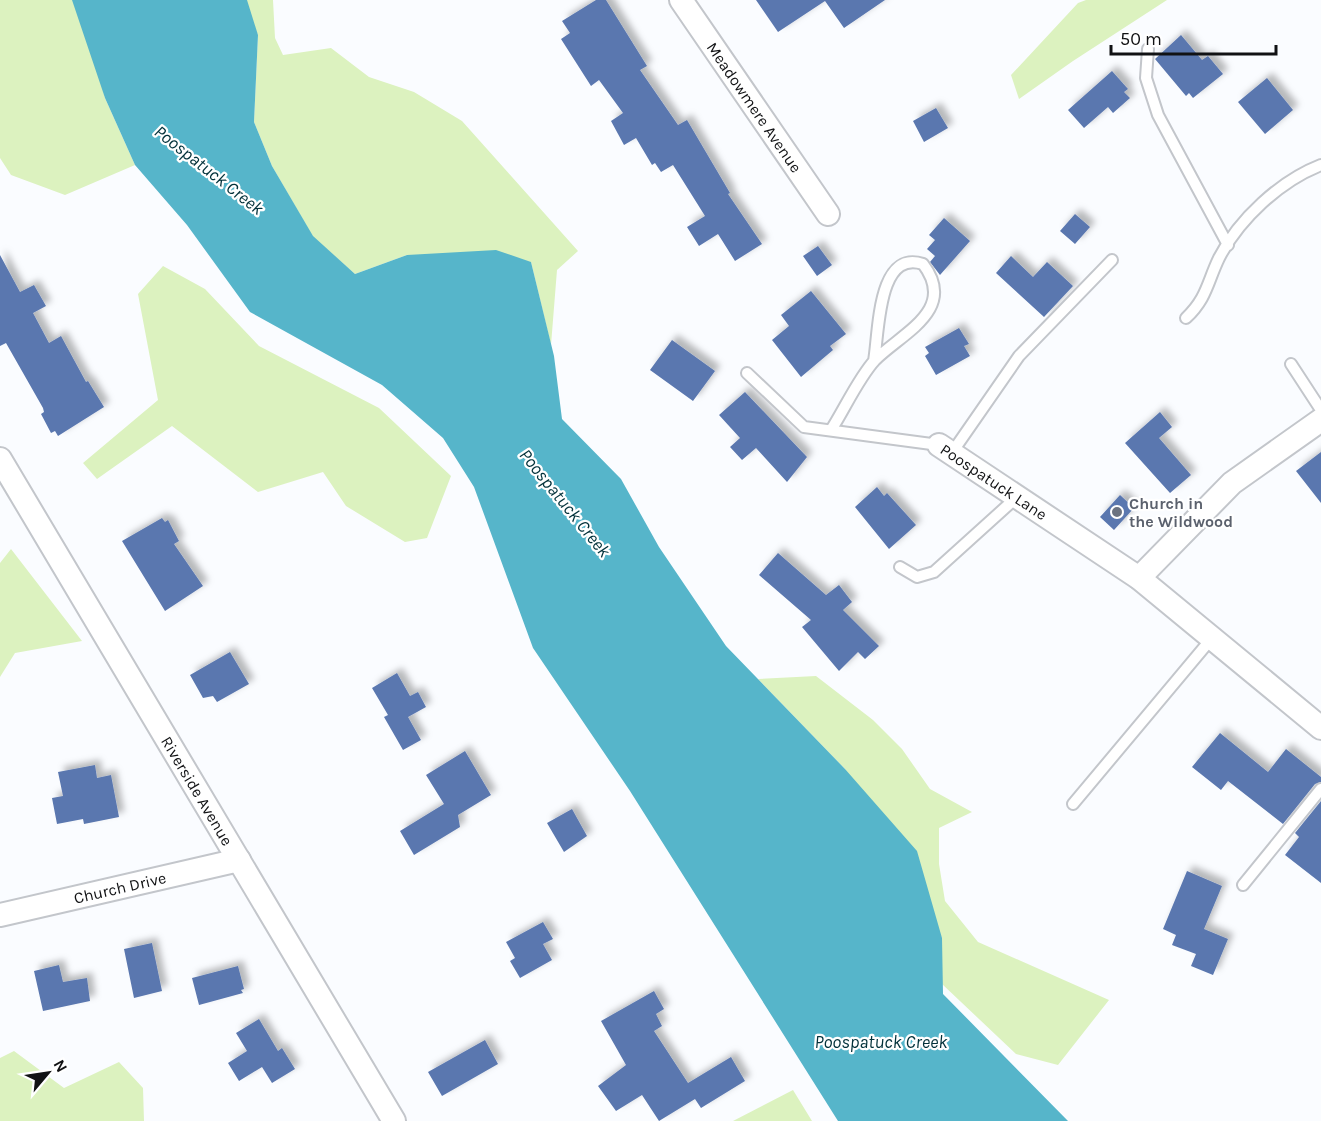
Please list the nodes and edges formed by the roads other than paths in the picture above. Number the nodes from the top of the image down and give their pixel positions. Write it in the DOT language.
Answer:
graph roads {
  1 [pos="681,0"];
  2 [pos="1148,49"];
  3 [pos="1321,165"];
  4 [pos="828,214"];
  5 [pos="1228,245"];
  6 [pos="1112,260"];
  7 [pos="1186,318"];
  8 [pos="874,361"];
  9 [pos="1291,364"];
  10 [pos="747,373"];
  11 [pos="1321,410"];
  12 [pos="1321,420"];
  13 [pos="831,430"];
  14 [pos="945,449"];
  15 [pos="0,459"];
  16 [pos="1017,497"];
  17 [pos="900,567"];
  18 [pos="1139,578"];
  19 [pos="1212,638"];
  20 [pos="1321,728"];
  21 [pos="1321,789"];
  22 [pos="1073,804"];
  23 [pos="239,860"];
  24 [pos="1243,885"];
  25 [pos="0,915"];
  26 [pos="394,1121"];
  1 -- 4 [label="street, Meadowmere Avenue"];
  2 -- 5 [label="lane"];
  3 -- 5 [label="lane"];
  5 -- 7 [label="lane"];
  6 -- 14 [label="lane"];
  8 -- 8 [label="lane"];
  8 -- 13 [label="lane"];
  9 -- 11 [label="lane"];
  10 -- 13 [label="lane, Poospatuck Lane"];
  12 -- 18 [label="street"];
  13 -- 14 [label="lane, Poospatuck Lane"];
  14 -- 16 [label="street, Poospatuck Lane"];
  15 -- 23 [label="street, Riverside Avenue"];
  16 -- 17 [label="lane"];
  16 -- 18 [label="street, Poospatuck Lane"];
  18 -- 19 [label="street, Poospatuck Lane"];
  19 -- 20 [label="street, Poospatuck Lane"];
  19 -- 22 [label="lane"];
  21 -- 24 [label="lane"];
  23 -- 25 [label="street, Church Drive"];
  23 -- 26 [label="street, Riverside Avenue"];
}
